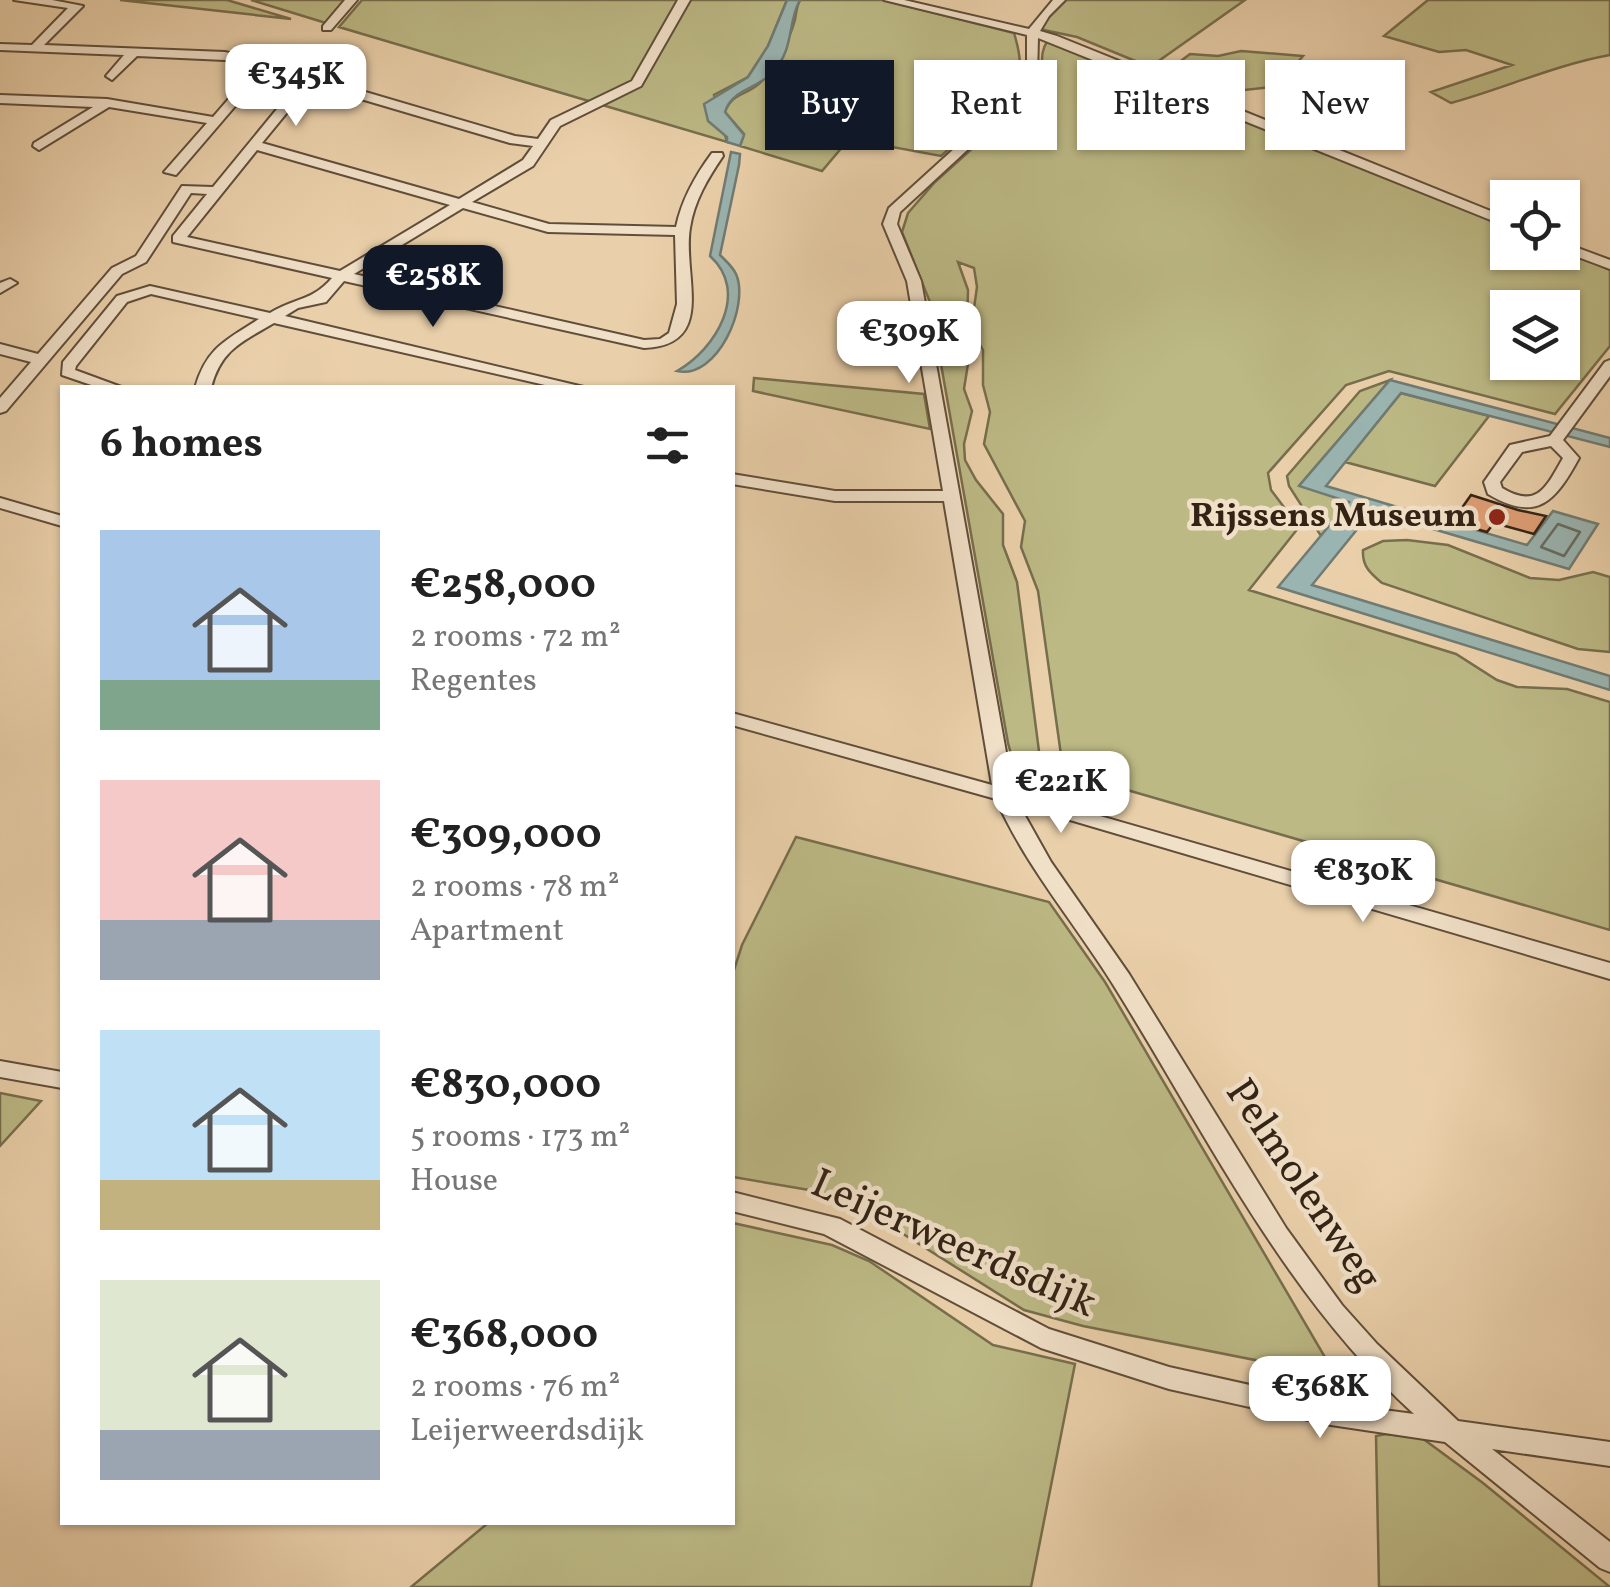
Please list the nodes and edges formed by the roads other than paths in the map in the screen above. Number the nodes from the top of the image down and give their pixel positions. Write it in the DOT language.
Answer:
graph roads {
  1 [pos="20,0"];
  2 [pos="351,0"];
  3 [pos="684,0"];
  4 [pos="890,0"];
  5 [pos="1059,0"];
  6 [pos="80,3"];
  7 [pos="327,28"];
  8 [pos="1030,33"];
  9 [pos="0,47"];
  10 [pos="35,48"];
  11 [pos="134,52"];
  12 [pos="112,76"];
  13 [pos="0,99"];
  14 [pos="107,104"];
  15 [pos="216,120"];
  16 [pos="541,144"];
  17 [pos="39,146"];
  18 [pos="254,146"];
  19 [pos="717,156"];
  20 [pos="171,172"];
  21 [pos="215,191"];
  22 [pos="463,203"];
  23 [pos="1490,216"];
  24 [pos="682,231"];
  25 [pos="1580,253"];
  26 [pos="1610,265"];
  27 [pos="340,277"];
  28 [pos="274,317"];
  29 [pos="0,349"];
  30 [pos="41,360"];
  31 [pos="1610,365"];
  32 [pos="108,385"];
  33 [pos="204,385"];
  34 [pos="567,385"];
  35 [pos="0,408"];
  36 [pos="1560,433"];
  37 [pos="735,466"];
  38 [pos="735,479"];
  39 [pos="835,496"];
  40 [pos="952,496"];
  41 [pos="0,503"];
  42 [pos="60,520"];
  43 [pos="735,720"];
  44 [pos="1004,794"];
  45 [pos="1610,970"];
  46 [pos="0,1069"];
  47 [pos="60,1080"];
  48 [pos="735,1202"];
  49 [pos="1445,1429"];
  50 [pos="1610,1454"];
  51 [pos="1610,1558"];
  1 -- 6 [label="street"];
  2 -- 7 [label="street"];
  3 -- 16 [label="street"];
  4 -- 8 [label="street"];
  5 -- 8 [label="street"];
  6 -- 10 [label="street"];
  8 -- 23 [label="street"];
  8 -- 40 [label="street, Pelmolenweg"];
  9 -- 10 [label="street"];
  10 -- 11 [label="street"];
  11 -- 12 [label="street"];
  11 -- 15 [label="street"];
  13 -- 14 [label="street"];
  14 -- 15 [label="street"];
  14 -- 17 [label="street"];
  15 -- 20 [label="street"];
  16 -- 18 [label="street"];
  16 -- 22 [label="street"];
  18 -- 21 [label="street"];
  18 -- 22 [label="street"];
  19 -- 24 [label="street"];
  21 -- 27 [label="street"];
  21 -- 30 [label="street"];
  22 -- 24 [label="street"];
  22 -- 27 [label="street"];
  24 -- 27 [label="street"];
  25 -- 26 [label="street"];
  27 -- 28 [label="street"];
  28 -- 32 [label="street"];
  28 -- 33 [label="street"];
  28 -- 34 [label="street"];
  29 -- 30 [label="street"];
  30 -- 35 [label="street"];
  31 -- 36 [label="street"];
  36 -- 36 [label="street"];
  37 -- 39 [label="street"];
  38 -- 39 [label="street"];
  39 -- 40 [label="street"];
  40 -- 44 [label="street, Pelmolenweg"];
  41 -- 42 [label="street"];
  43 -- 44 [label="street"];
  44 -- 45 [label="street"];
  44 -- 49 [label="street, Pelmolenweg"];
  46 -- 47 [label="street"];
  48 -- 49 [label="street, Leijerweerdsdijk"];
  49 -- 50 [label="street, Leijerweerdsdijk"];
  49 -- 51 [label="street, Pelmolenweg"];
}
